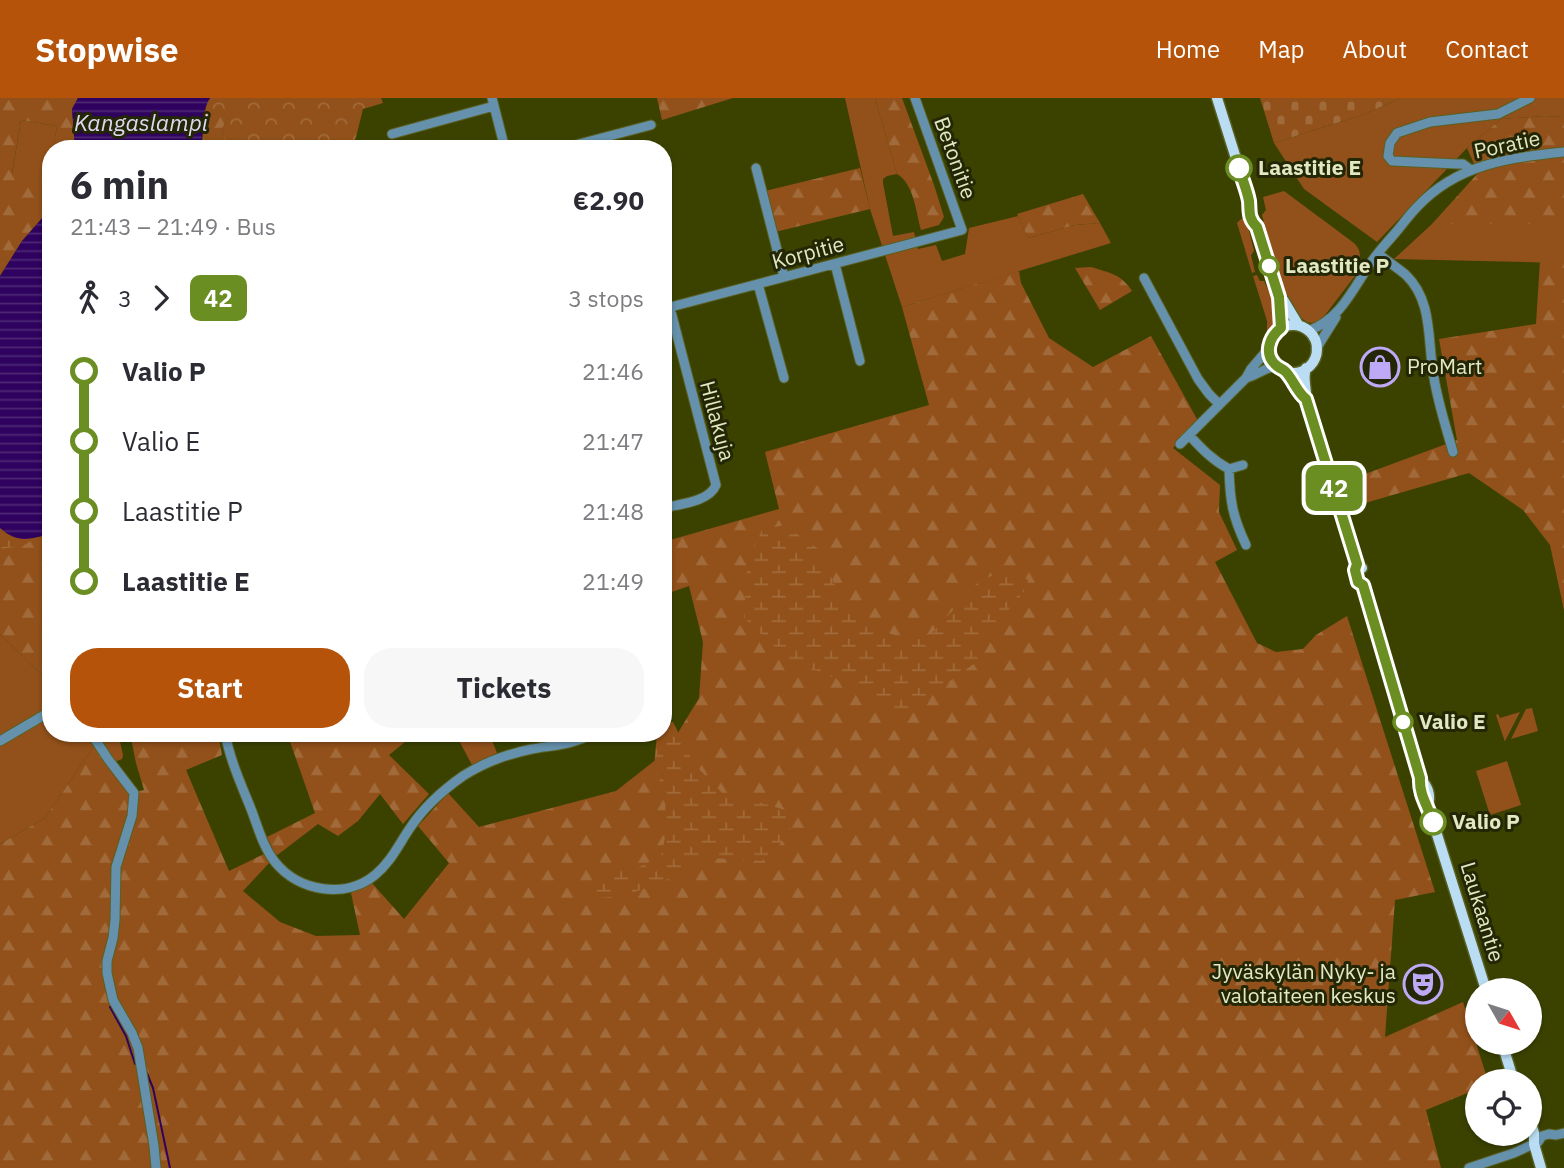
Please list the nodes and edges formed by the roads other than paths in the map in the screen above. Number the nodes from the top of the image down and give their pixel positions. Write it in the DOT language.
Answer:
graph roads {
  1 [pos="915,98"];
  2 [pos="1217,98"];
  3 [pos="1530,98"];
  4 [pos="493,102"];
  5 [pos="651,125"];
  6 [pos="393,134"];
  7 [pos="503,140"];
  8 [pos="594,140"];
  9 [pos="1564,152"];
  10 [pos="756,168"];
  11 [pos="1471,170"];
  12 [pos="962,230"];
  13 [pos="1397,232"];
  14 [pos="1382,256"];
  15 [pos="835,264"];
  16 [pos="784,277"];
  17 [pos="1144,278"];
  18 [pos="758,284"];
  19 [pos="1354,291"];
  20 [pos="1279,297"];
  21 [pos="672,307"];
  22 [pos="1338,312"];
  23 [pos="1281,328"];
  24 [pos="1304,328"];
  25 [pos="672,330"];
  26 [pos="1269,348"];
  27 [pos="1316,349"];
  28 [pos="860,360"];
  29 [pos="1306,368"];
  30 [pos="1281,369"];
  31 [pos="784,378"];
  32 [pos="1247,378"];
  33 [pos="1306,399"];
  34 [pos="1219,404"];
  35 [pos="1189,435"];
  36 [pos="1180,444"];
  37 [pos="1453,452"];
  38 [pos="1243,465"];
  39 [pos="1229,469"];
  40 [pos="672,506"];
  41 [pos="1246,545"];
  42 [pos="42,716"];
  43 [pos="0,741"];
  44 [pos="97,742"];
  45 [pos="226,742"];
  46 [pos="575,742"];
  47 [pos="1482,978"];
  48 [pos="1560,1134"];
  49 [pos="1542,1136"];
  50 [pos="1529,1146"];
  51 [pos="1537,1146"];
  52 [pos="156,1168"];
  53 [pos="1469,1168"];
  54 [pos="1541,1168"];
  1 -- 12 [label="street, Betonitie"];
  2 -- 20 [label="main road"];
  3 -- 11 [label="street"];
  4 -- 6 [label="street"];
  4 -- 7 [label="street"];
  5 -- 8 [label="street"];
  9 -- 11 [label="street, Poratie"];
  10 -- 16 [label="street"];
  11 -- 13 [label="street, Poratie"];
  12 -- 15 [label="street, Korpitie"];
  13 -- 14 [label="street, Poratie"];
  13 -- 19 [label="street, Poratie"];
  14 -- 19 [label="street, Poratie"];
  14 -- 37 [label="street"];
  15 -- 16 [label="street, Korpitie"];
  15 -- 28 [label="street"];
  16 -- 18 [label="street, Korpitie"];
  17 -- 34 [label="street"];
  18 -- 21 [label="street, Korpitie"];
  18 -- 31 [label="street"];
  19 -- 22 [label="street, Poratie"];
  20 -- 23 [label="main road"];
  20 -- 24 [label="main road"];
  22 -- 24 [label="street, Poratie"];
  22 -- 27 [label="street, Poratie"];
  23 -- 24 [label="main road"];
  23 -- 26 [label="main road"];
  24 -- 27 [label="main road"];
  25 -- 40 [label="street, Hillakuja"];
  26 -- 30 [label="main road"];
  26 -- 32 [label="street"];
  27 -- 29 [label="main road"];
  29 -- 30 [label="main road"];
  29 -- 33 [label="main road, Laukaantie"];
  30 -- 32 [label="street"];
  30 -- 33 [label="main road, Laukaantie"];
  32 -- 34 [label="street"];
  33 -- 47 [label="main road, Laukaantie"];
  34 -- 35 [label="street"];
  35 -- 36 [label="street"];
  35 -- 39 [label="street"];
  38 -- 39 [label="street"];
  39 -- 41 [label="street"];
  42 -- 43 [label="street"];
  44 -- 52 [label="street"];
  45 -- 46 [label="street"];
  48 -- 49 [label="street"];
  50 -- 53 [label="street"];
  51 -- 54 [label="main road"];
}
